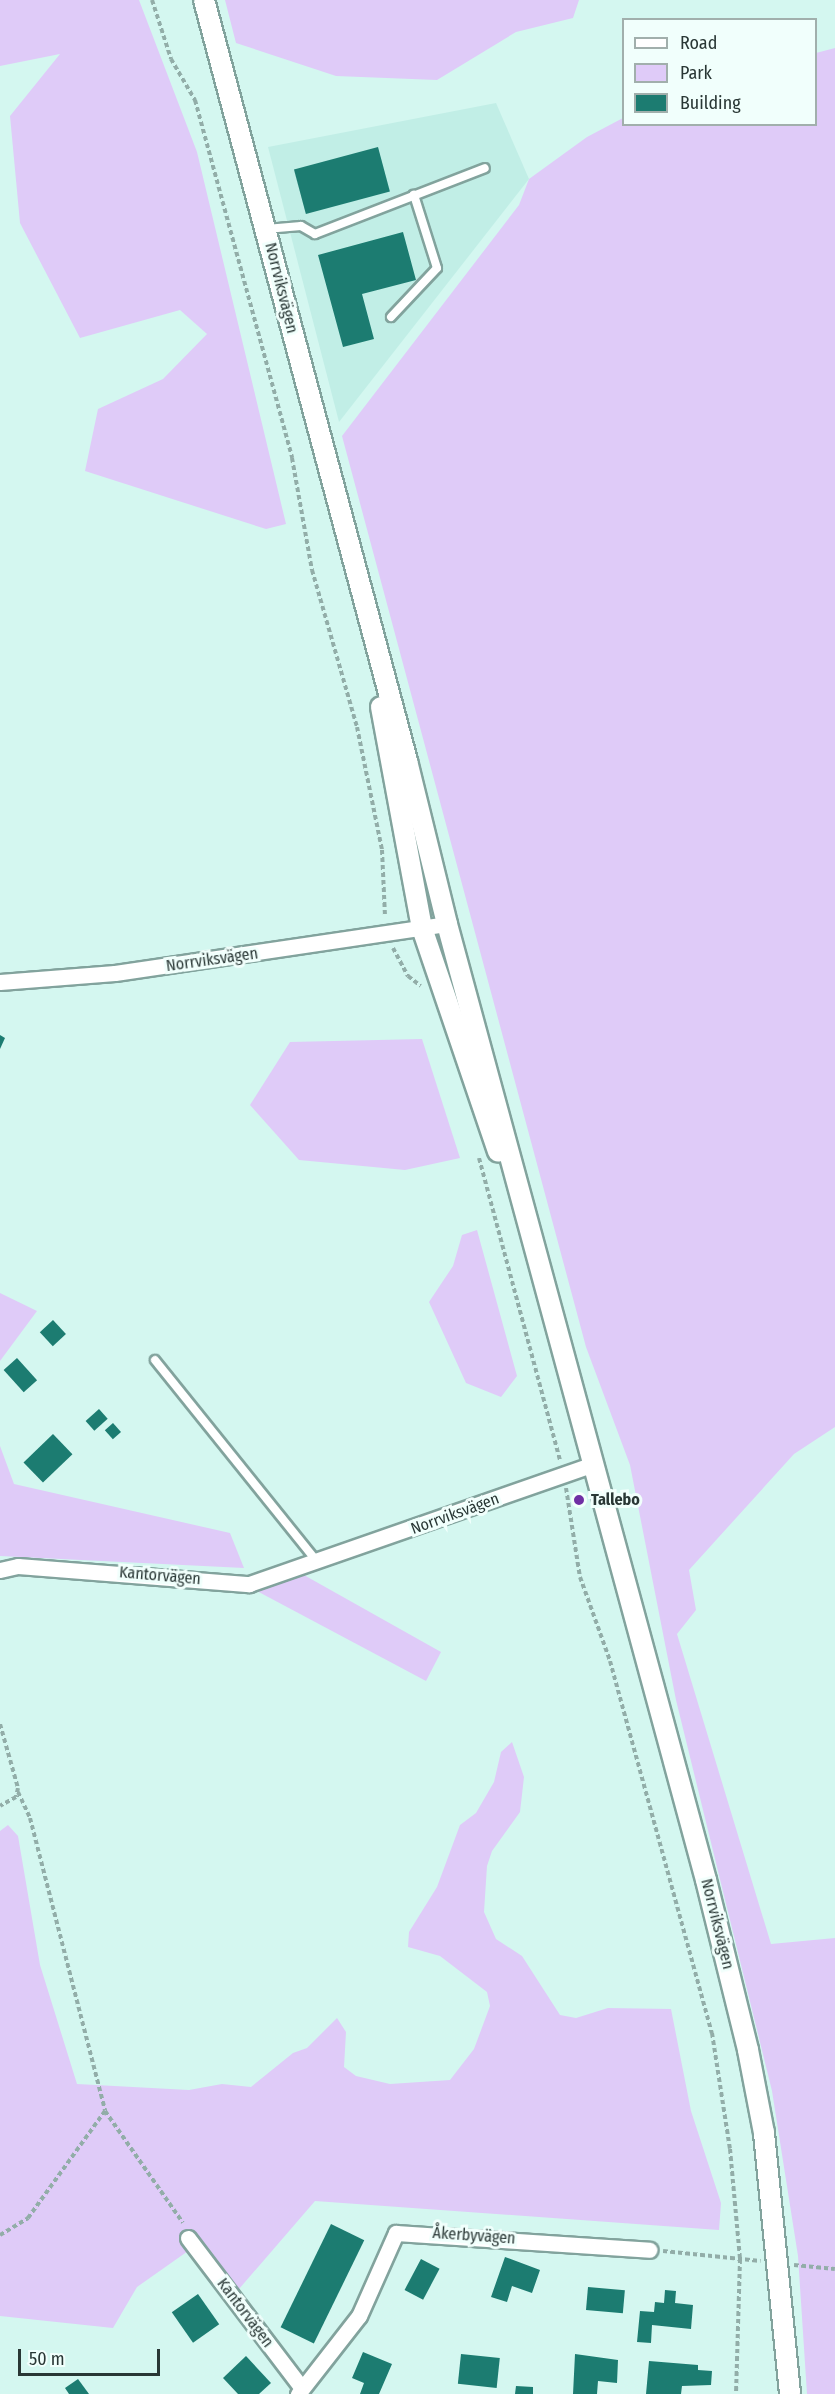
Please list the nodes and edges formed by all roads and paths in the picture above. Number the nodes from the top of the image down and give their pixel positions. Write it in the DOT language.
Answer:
graph roads {
  1 [pos="152,0"];
  2 [pos="204,0"];
  3 [pos="485,168"];
  4 [pos="414,195"];
  5 [pos="266,229"];
  6 [pos="391,317"];
  7 [pos="356,577"];
  8 [pos="407,761"];
  9 [pos="447,924"];
  10 [pos="422,928"];
  11 [pos="388,934"];
  12 [pos="0,982"];
  13 [pos="423,990"];
  14 [pos="483,1057"];
  15 [pos="477,1149"];
  16 [pos="542,1271"];
  17 [pos="155,1360"];
  18 [pos="593,1464"];
  19 [pos="564,1475"];
  20 [pos="316,1560"];
  21 [pos="0,1570"];
  22 [pos="0,1724"];
  23 [pos="18,1792"];
  24 [pos="0,1806"];
  25 [pos="105,2111"];
  26 [pos="0,2235"];
  27 [pos="188,2238"];
  28 [pos="649,2250"];
  29 [pos="740,2259"];
  30 [pos="814,2267"];
  31 [pos="835,2269"];
  32 [pos="299,2391"];
  33 [pos="736,2394"];
  34 [pos="789,2394"];
  1 -- 11 [label="path"];
  2 -- 5 [label="street, Norrviksvägen"];
  3 -- 4 [label="lane"];
  4 -- 5 [label="lane"];
  4 -- 6 [label="lane"];
  5 -- 7 [label="street, Norrviksvägen"];
  7 -- 8 [label="street, Norrviksvägen"];
  7 -- 10 [label="street, Norrviksvägen"];
  8 -- 9 [label="street, Norrviksvägen"];
  8 -- 14 [label="street, Norrviksvägen"];
  9 -- 10 [label="street, Norrviksvägen"];
  9 -- 14 [label="street, Norrviksvägen"];
  10 -- 11 [label="street, Norrviksvägen"];
  10 -- 16 [label="street, Norrviksvägen"];
  11 -- 12 [label="street, Norrviksvägen"];
  11 -- 13 [label="path"];
  14 -- 16 [label="street, Norrviksvägen"];
  15 -- 19 [label="path"];
  16 -- 18 [label="street, Norrviksvägen"];
  17 -- 20 [label="lane"];
  18 -- 19 [label="street, Norrviksvägen"];
  18 -- 34 [label="street, Norrviksvägen"];
  19 -- 20 [label="street, Norrviksvägen"];
  19 -- 29 [label="path"];
  20 -- 21 [label="street, Kantorvägen"];
  22 -- 23 [label="path"];
  23 -- 24 [label="path"];
  23 -- 25 [label="path"];
  25 -- 26 [label="path"];
  25 -- 27 [label="path"];
  27 -- 32 [label="street, Kantorvägen"];
  28 -- 29 [label="path"];
  28 -- 32 [label="street, Åkerbyvägen"];
  29 -- 33 [label="path"];
  30 -- 31 [label="path"];
}
